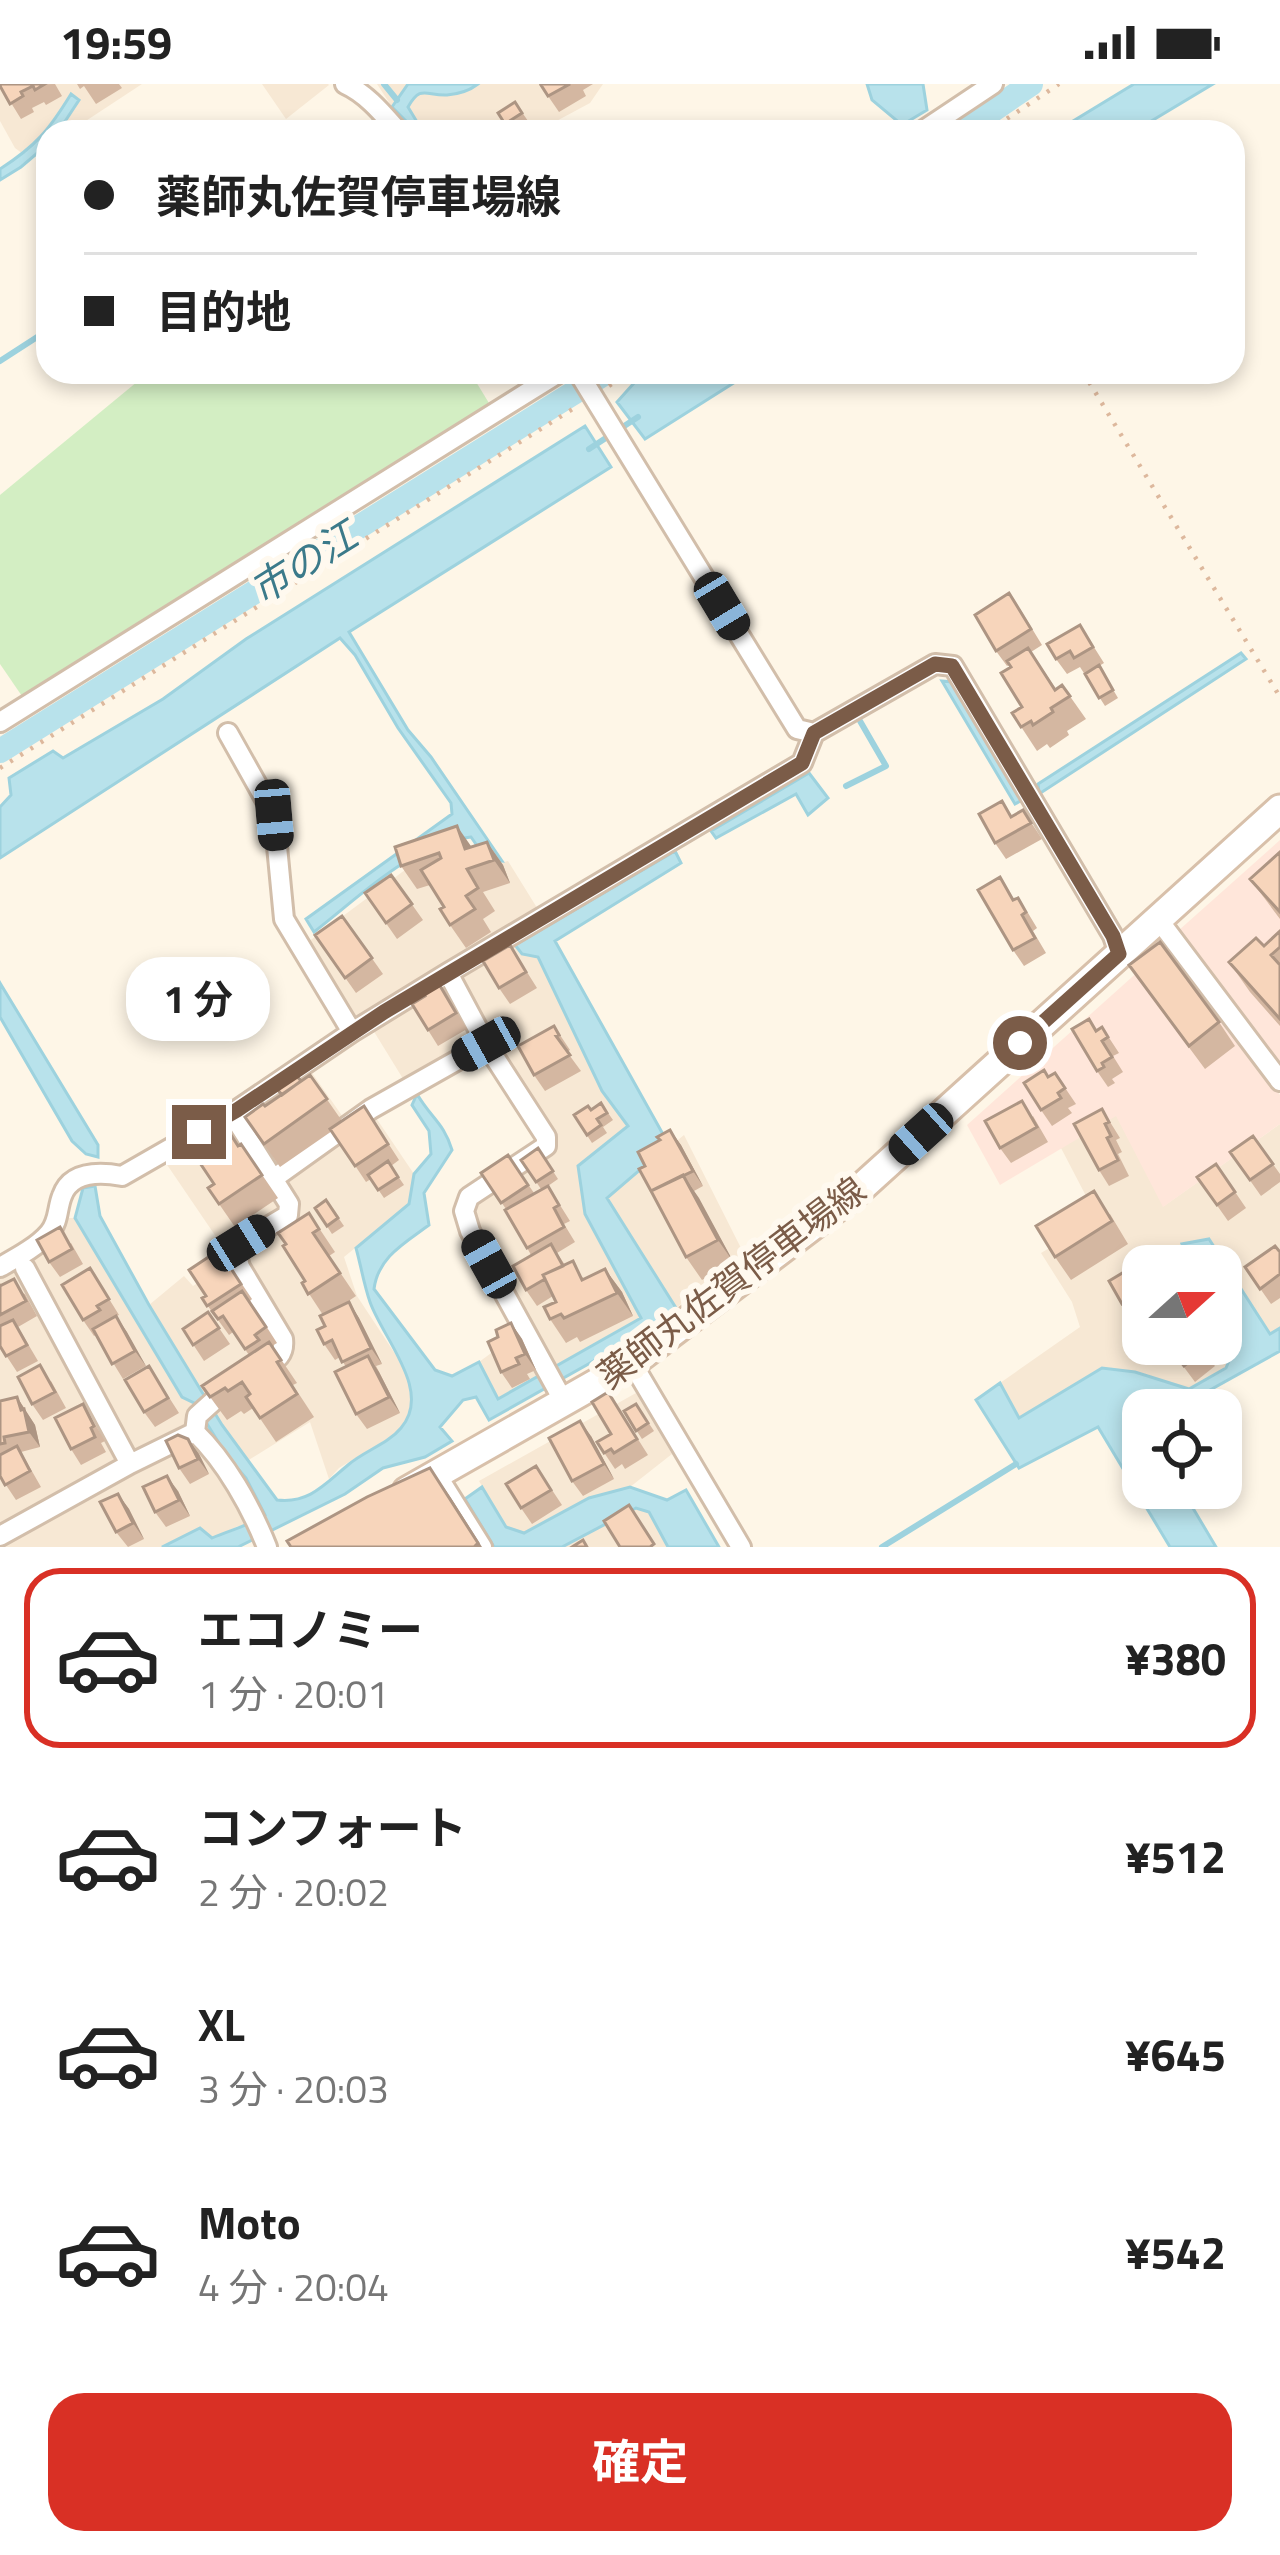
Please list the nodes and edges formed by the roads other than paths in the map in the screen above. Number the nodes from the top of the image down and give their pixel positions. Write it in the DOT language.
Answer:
graph roads {
  1 [pos="345,84"];
  2 [pos="992,84"];
  3 [pos="388,120"];
  4 [pos="938,120"];
  5 [pos="541,384"];
  6 [pos="586,384"];
  7 [pos="0,722"];
  8 [pos="228,733"];
  9 [pos="814,733"];
  10 [pos="1280,809"];
  11 [pos="1158,919"];
  12 [pos="1119,954"];
  13 [pos="448,973"];
  14 [pos="352,1032"];
  15 [pos="486,1044"];
  16 [pos="1280,1081"];
  17 [pos="237,1110"];
  18 [pos="273,1179"];
  19 [pos="0,1267"];
  20 [pos="26,1268"];
  21 [pos="632,1363"];
  22 [pos="561,1396"];
  23 [pos="196,1424"];
  24 [pos="130,1465"];
  25 [pos="437,1475"];
  26 [pos="382,1504"];
  27 [pos="0,1536"];
  28 [pos="265,1543"];
  29 [pos="482,1547"];
  30 [pos="741,1547"];
  1 -- 3 [label="street"];
  2 -- 4 [label="street"];
  5 -- 7 [label="street"];
  6 -- 9 [label="street"];
  8 -- 14 [label="street"];
  9 -- 12 [label="street"];
  9 -- 13 [label="street"];
  10 -- 11 [label="main road, 薬師丸佐賀停車場線"];
  11 -- 12 [label="main road, 薬師丸佐賀停車場線"];
  11 -- 16 [label="street"];
  12 -- 21 [label="main road, 薬師丸佐賀停車場線"];
  13 -- 14 [label="street"];
  13 -- 15 [label="street"];
  14 -- 17 [label="street"];
  15 -- 18 [label="street"];
  15 -- 22 [label="street"];
  17 -- 18 [label="street"];
  17 -- 19 [label="street"];
  18 -- 23 [label="street"];
  20 -- 24 [label="street"];
  21 -- 22 [label="main road, 薬師丸佐賀停車場線"];
  21 -- 30 [label="street"];
  22 -- 25 [label="main road, 薬師丸佐賀停車場線"];
  23 -- 24 [label="street"];
  23 -- 28 [label="street"];
  24 -- 27 [label="street"];
  25 -- 26 [label="main road, 薬師丸佐賀停車場線"];
  25 -- 29 [label="street"];
}
